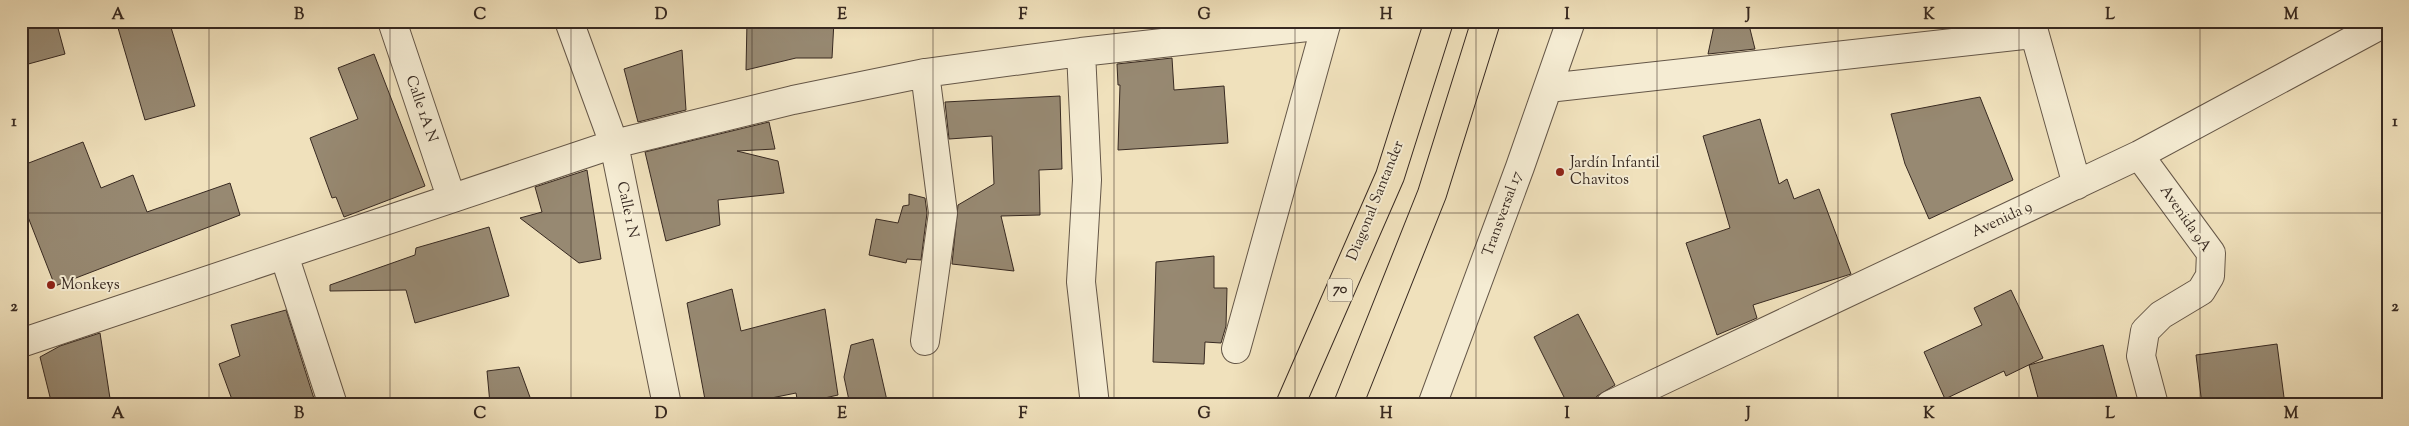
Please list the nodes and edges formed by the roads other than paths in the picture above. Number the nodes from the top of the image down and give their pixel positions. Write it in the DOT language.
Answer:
graph roads {
  1 [pos="392,21"];
  2 [pos="569,21"];
  3 [pos="1439,21"];
  4 [pos="1486,21"];
  5 [pos="1571,21"];
  6 [pos="2388,21"];
  7 [pos="1327,23"];
  8 [pos="2033,28"];
  9 [pos="1081,52"];
  10 [pos="925,73"];
  11 [pos="1548,88"];
  12 [pos="614,144"];
  13 [pos="2139,155"];
  14 [pos="2077,185"];
  15 [pos="451,197"];
  16 [pos="284,255"];
  17 [pos="925,341"];
  18 [pos="21,343"];
  19 [pos="1236,350"];
  20 [pos="333,405"];
  21 [pos="667,405"];
  22 [pos="1095,405"];
  23 [pos="1290,405"];
  24 [pos="1348,405"];
  25 [pos="1432,405"];
  26 [pos="1610,405"];
  27 [pos="2154,405"];
  1 -- 15 [label="street, Calle 1A N"];
  2 -- 12 [label="street, Calle 1 N"];
  3 -- 23 [label="main road, Diagonal Santander / 70"];
  4 -- 24 [label="main road"];
  5 -- 11 [label="street, Transversal 17"];
  6 -- 13 [label="street, Avenida 9"];
  7 -- 9 [label="street"];
  7 -- 19 [label="street"];
  8 -- 11 [label="street"];
  8 -- 14 [label="street"];
  9 -- 10 [label="street"];
  9 -- 22 [label="street"];
  10 -- 12 [label="street"];
  10 -- 17 [label="street"];
  11 -- 25 [label="street, Transversal 17"];
  12 -- 15 [label="street"];
  12 -- 21 [label="street, Calle 1 N"];
  13 -- 14 [label="street, Avenida 9"];
  13 -- 27 [label="street, Avenida 9A"];
  14 -- 26 [label="street, Avenida 9"];
  15 -- 16 [label="street"];
  16 -- 18 [label="street"];
  16 -- 20 [label="street"];
}
